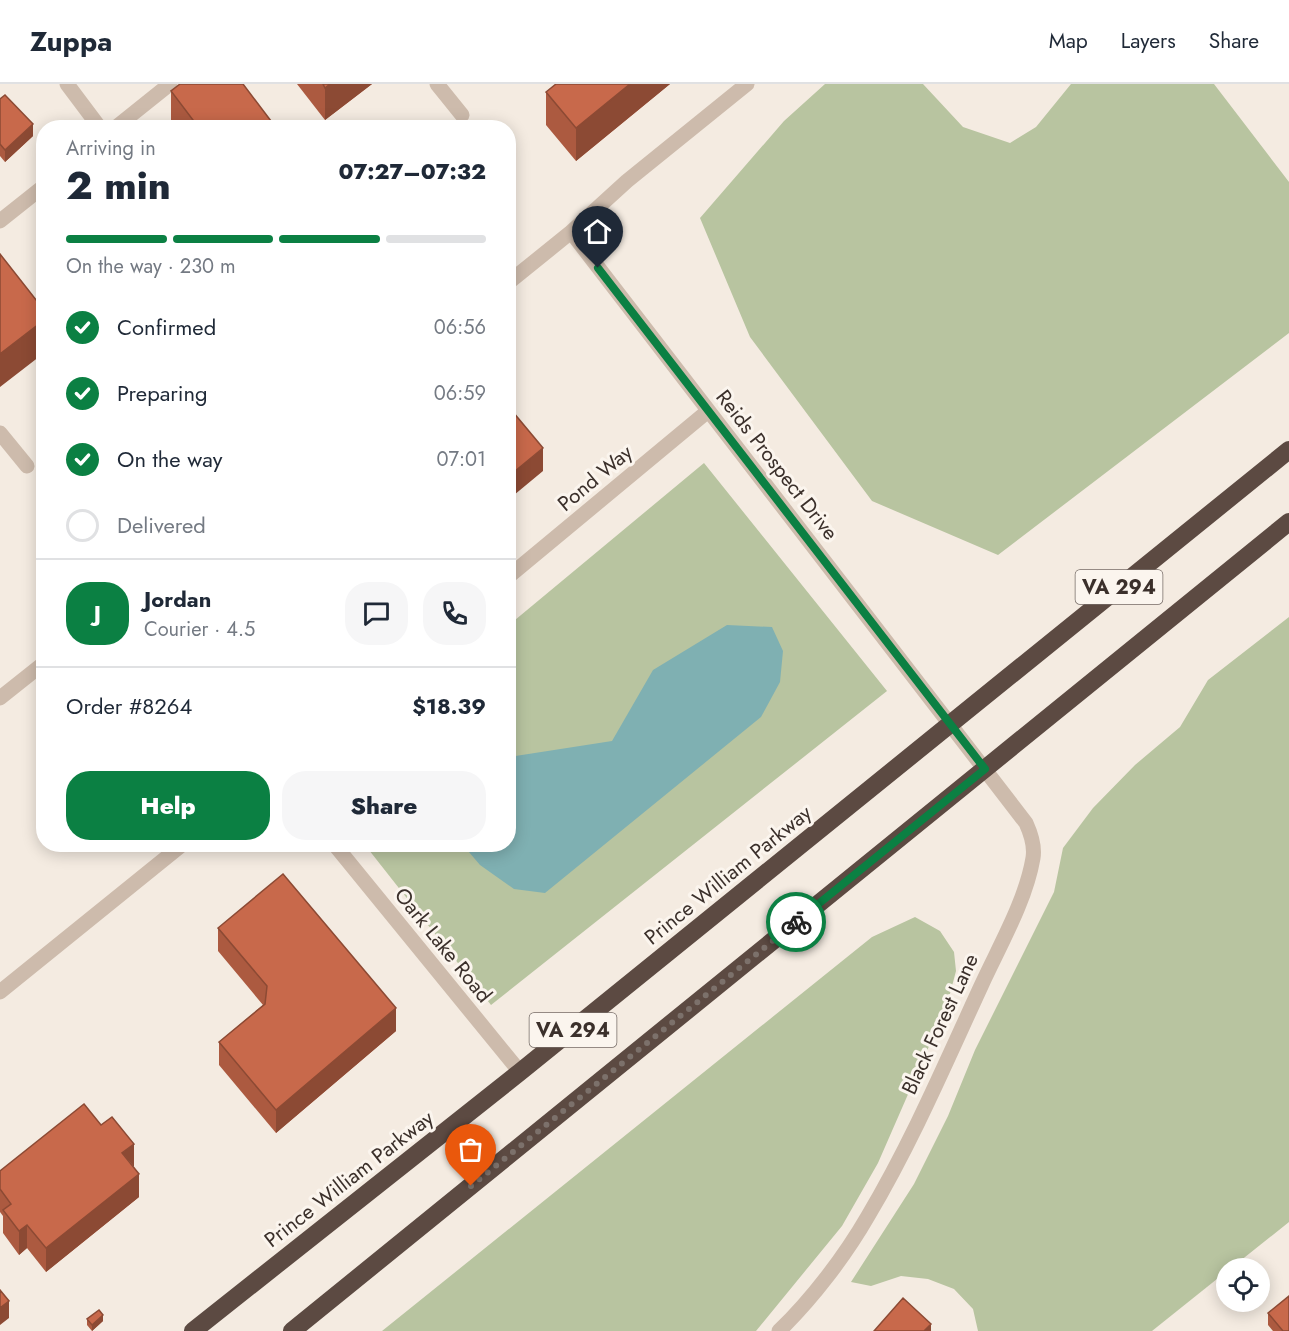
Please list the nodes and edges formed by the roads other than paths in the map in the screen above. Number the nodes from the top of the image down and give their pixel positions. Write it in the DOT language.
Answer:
graph roads {
  1 [pos="67,84"];
  2 [pos="170,84"];
  3 [pos="437,84"];
  4 [pos="740,86"];
  5 [pos="462,115"];
  6 [pos="94,120"];
  7 [pos="126,120"];
  8 [pos="36,192"];
  9 [pos="0,221"];
  10 [pos="571,232"];
  11 [pos="516,277"];
  12 [pos="708,411"];
  13 [pos="0,433"];
  14 [pos="1289,450"];
  15 [pos="27,466"];
  16 [pos="1289,522"];
  17 [pos="516,569"];
  18 [pos="36,669"];
  19 [pos="0,698"];
  20 [pos="950,724"];
  21 [pos="985,769"];
  22 [pos="173,852"];
  23 [pos="341,852"];
  24 [pos="0,992"];
  25 [pos="520,1072"];
  26 [pos="193,1331"];
  27 [pos="292,1331"];
  28 [pos="779,1331"];
  1 -- 6 [label="street"];
  2 -- 7 [label="street"];
  3 -- 5 [label="street"];
  4 -- 10 [label="street"];
  8 -- 9 [label="street"];
  10 -- 11 [label="street"];
  10 -- 12 [label="street, Reids Prospect Drive"];
  12 -- 17 [label="street, Pond Way"];
  12 -- 20 [label="street, Reids Prospect Drive"];
  13 -- 15 [label="street"];
  14 -- 20 [label="highway, Prince William Parkway / VA 294"];
  16 -- 21 [label="highway, VA 294"];
  18 -- 19 [label="street"];
  20 -- 21 [label="street, Black Forest Lane"];
  20 -- 25 [label="highway, Prince William Parkway / VA 294"];
  21 -- 27 [label="highway, VA 294"];
  21 -- 28 [label="street, Black Forest Lane"];
  22 -- 24 [label="street"];
  23 -- 25 [label="street, Oark Lake Road"];
  25 -- 26 [label="highway, Prince William Parkway / VA 294"];
}
